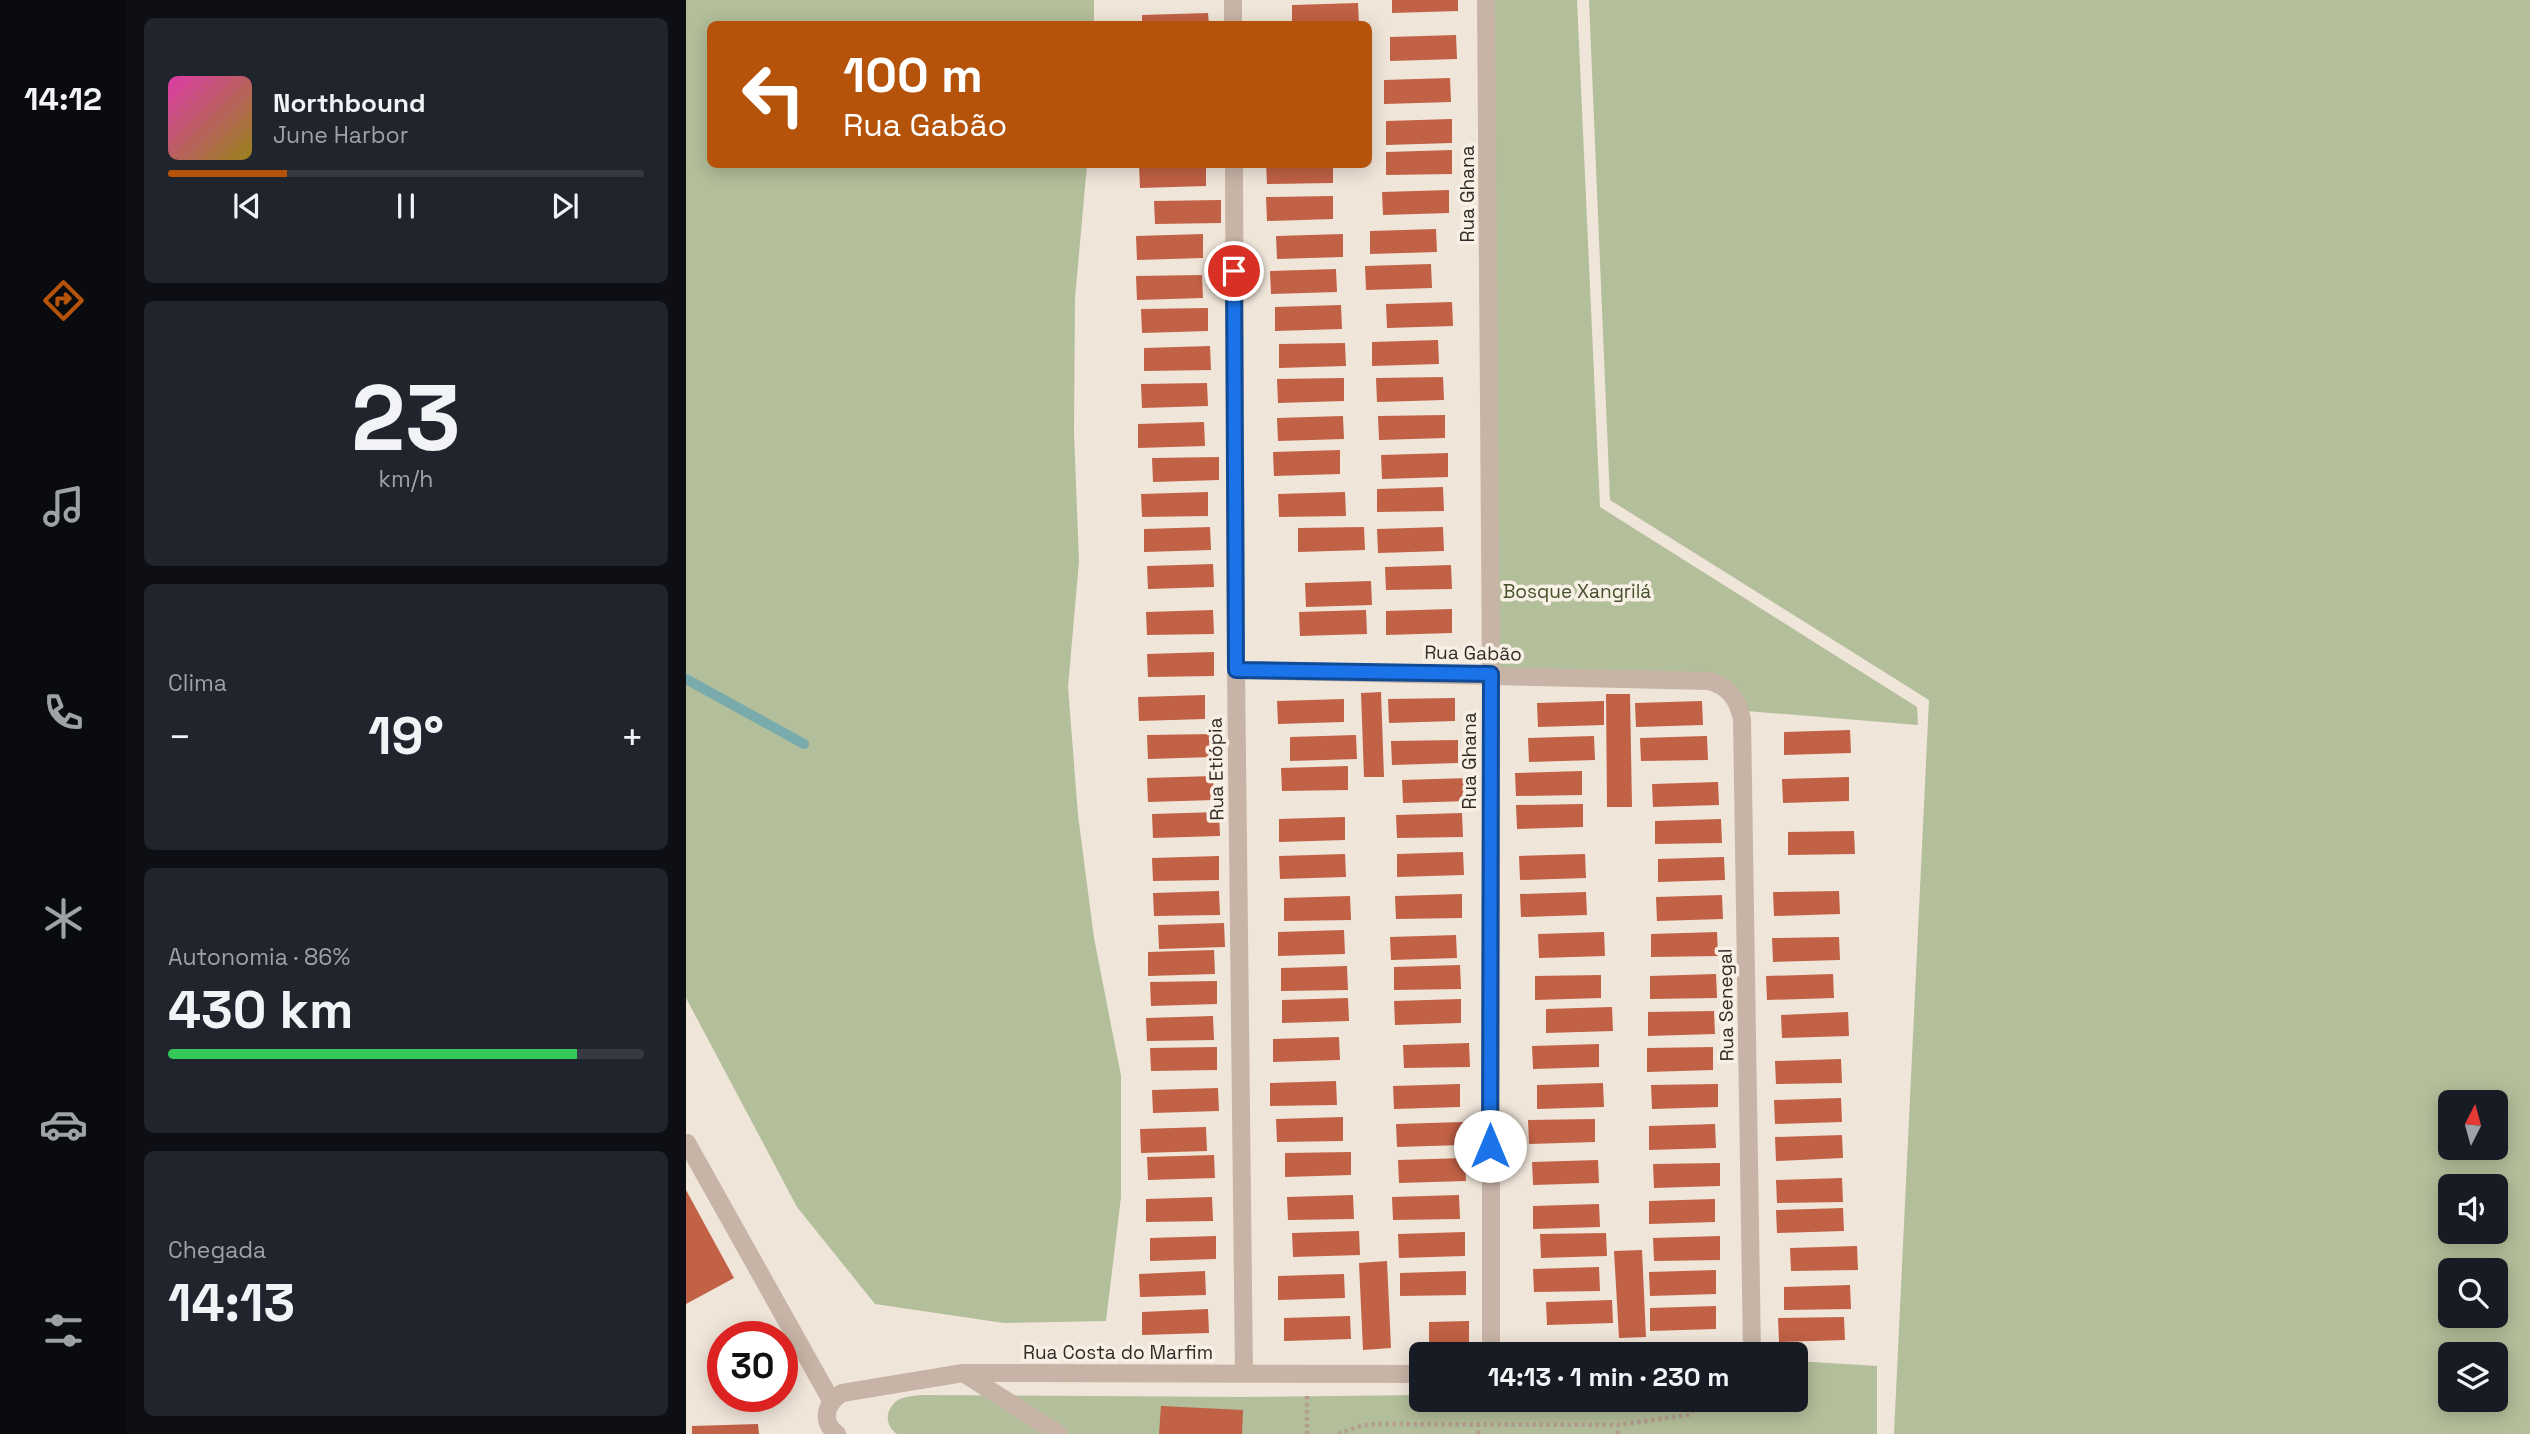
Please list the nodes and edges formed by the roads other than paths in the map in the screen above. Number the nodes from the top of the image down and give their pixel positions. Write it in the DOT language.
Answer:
graph roads {
  1 [pos="1233,0"];
  2 [pos="1486,0"];
  3 [pos="1233,21"];
  4 [pos="1234,168"];
  5 [pos="1236,670"];
  6 [pos="1491,674"];
  7 [pos="1709,681"];
  8 [pos="687,1143"];
  9 [pos="1491,1342"];
  10 [pos="1752,1342"];
  11 [pos="963,1373"];
  12 [pos="1244,1374"];
  13 [pos="1409,1374"];
  14 [pos="830,1422"];
  15 [pos="1059,1434"];
  1 -- 3 [label="street"];
  2 -- 6 [label="street, Rua Ghana"];
  4 -- 5 [label="street, Rua Etiópia"];
  5 -- 6 [label="street, Rua Gabão"];
  5 -- 12 [label="street, Rua Etiópia"];
  6 -- 7 [label="street, Rua Gabão"];
  6 -- 9 [label="street, Rua Ghana"];
  7 -- 10 [label="street, Rua Senegal"];
  8 -- 14 [label="street"];
  11 -- 12 [label="street, Rua Costa do Marfim"];
  11 -- 14 [label="street, Rua Costa do Marfim"];
  11 -- 15 [label="street"];
  12 -- 13 [label="street, Rua Costa do Marfim"];
}
